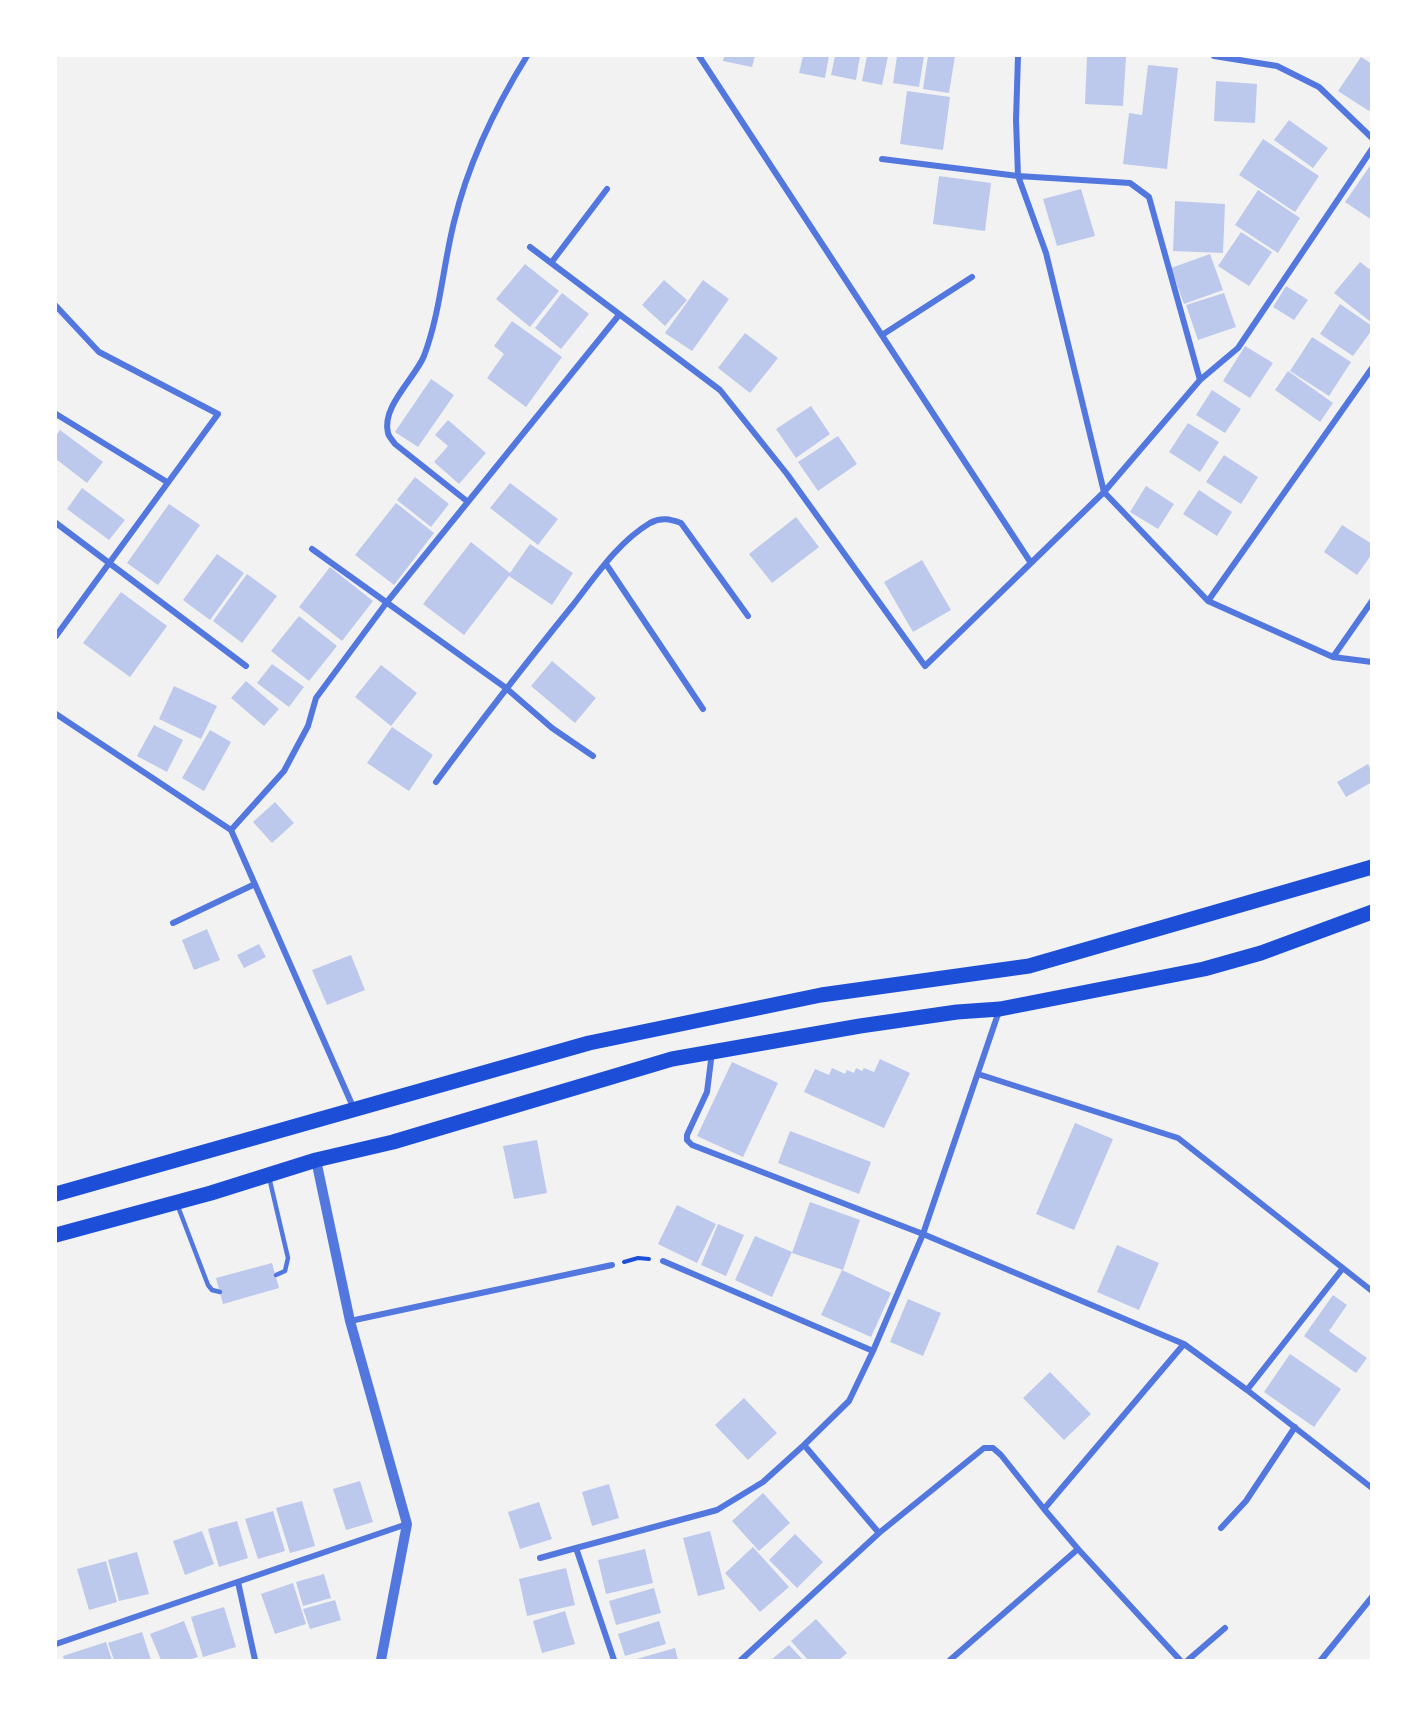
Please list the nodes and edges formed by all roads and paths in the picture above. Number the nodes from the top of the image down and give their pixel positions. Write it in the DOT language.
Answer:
graph roads {
  1 [pos="527,56"];
  2 [pos="699,56"];
  3 [pos="1018,56"];
  4 [pos="1214,56"];
  5 [pos="1371,138"];
  6 [pos="1371,149"];
  7 [pos="882,159"];
  8 [pos="1018,176"];
  9 [pos="607,189"];
  10 [pos="530,248"];
  11 [pos="551,263"];
  12 [pos="972,277"];
  13 [pos="56,306"];
  14 [pos="619,315"];
  15 [pos="882,335"];
  16 [pos="1371,368"];
  17 [pos="1200,380"];
  18 [pos="56,414"];
  19 [pos="167,482"];
  20 [pos="1104,492"];
  21 [pos="468,502"];
  22 [pos="56,523"];
  23 [pos="312,549"];
  24 [pos="109,562"];
  25 [pos="1031,563"];
  26 [pos="606,564"];
  27 [pos="1208,601"];
  28 [pos="387,602"];
  29 [pos="1371,602"];
  30 [pos="748,616"];
  31 [pos="56,636"];
  32 [pos="1333,657"];
  33 [pos="1371,662"];
  34 [pos="246,666"];
  35 [pos="506,688"];
  36 [pos="703,709"];
  37 [pos="56,714"];
  38 [pos="593,756"];
  39 [pos="436,782"];
  40 [pos="231,830"];
  41 [pos="1371,867"];
  42 [pos="255,884"];
  43 [pos="1371,912"];
  44 [pos="173,923"];
  45 [pos="1000,1009"];
  46 [pos="712,1052"];
  47 [pos="978,1074"];
  48 [pos="355,1110"];
  49 [pos="316,1160"];
  50 [pos="268,1175"];
  51 [pos="56,1194"];
  52 [pos="176,1202"];
  53 [pos="923,1234"];
  54 [pos="56,1235"];
  55 [pos="663,1261"];
  56 [pos="612,1265"];
  57 [pos="1343,1268"];
  58 [pos="276,1275"];
  59 [pos="1371,1291"];
  60 [pos="220,1292"];
  61 [pos="350,1322"];
  62 [pos="1184,1344"];
  63 [pos="873,1351"];
  64 [pos="1247,1390"];
  65 [pos="1295,1427"];
  66 [pos="804,1445"];
  67 [pos="1371,1488"];
  68 [pos="1044,1509"];
  69 [pos="407,1524"];
  70 [pos="1221,1528"];
  71 [pos="879,1533"];
  72 [pos="576,1548"];
  73 [pos="1078,1549"];
  74 [pos="540,1558"];
  75 [pos="238,1582"];
  76 [pos="1371,1597"];
  77 [pos="1225,1628"];
  78 [pos="56,1644"];
  79 [pos="255,1660"];
  80 [pos="381,1660"];
  81 [pos="614,1660"];
  82 [pos="741,1660"];
  83 [pos="950,1660"];
  84 [pos="1180,1660"];
  85 [pos="1188,1660"];
  86 [pos="1321,1660"];
  1 -- 21 [label="street"];
  2 -- 15 [label="street"];
  3 -- 8 [label="street"];
  4 -- 5 [label="street"];
  6 -- 17 [label="street"];
  7 -- 8 [label="street"];
  8 -- 17 [label="street"];
  8 -- 20 [label="street"];
  9 -- 11 [label="street"];
  10 -- 11 [label="street"];
  11 -- 14 [label="street"];
  12 -- 15 [label="street"];
  13 -- 19 [label="street"];
  14 -- 21 [label="street"];
  14 -- 25 [label="street"];
  15 -- 25 [label="street"];
  16 -- 27 [label="street"];
  17 -- 20 [label="street"];
  18 -- 19 [label="street"];
  19 -- 24 [label="street"];
  20 -- 25 [label="street"];
  20 -- 27 [label="street"];
  21 -- 28 [label="street"];
  22 -- 24 [label="street"];
  23 -- 28 [label="street"];
  24 -- 31 [label="street"];
  24 -- 34 [label="street"];
  26 -- 30 [label="street"];
  26 -- 35 [label="street"];
  26 -- 36 [label="street"];
  27 -- 32 [label="street"];
  28 -- 35 [label="street"];
  28 -- 40 [label="street"];
  29 -- 32 [label="street"];
  32 -- 33 [label="street"];
  35 -- 38 [label="street"];
  35 -- 39 [label="street"];
  37 -- 40 [label="street"];
  40 -- 42 [label="street"];
  41 -- 48 [label="main road"];
  42 -- 44 [label="street"];
  42 -- 48 [label="street"];
  43 -- 45 [label="main road"];
  45 -- 46 [label="main road"];
  45 -- 47 [label="street"];
  46 -- 49 [label="main road"];
  46 -- 53 [label="street"];
  47 -- 53 [label="street"];
  47 -- 57 [label="street"];
  48 -- 51 [label="main road"];
  49 -- 50 [label="main road"];
  49 -- 61 [label="street"];
  50 -- 52 [label="main road"];
  50 -- 58 [label="lane"];
  52 -- 54 [label="main road"];
  52 -- 60 [label="lane"];
  53 -- 62 [label="street"];
  53 -- 63 [label="street"];
  55 -- 56 [label="path"];
  55 -- 63 [label="street"];
  56 -- 61 [label="street"];
  57 -- 59 [label="street"];
  57 -- 64 [label="street"];
  61 -- 69 [label="street"];
  62 -- 64 [label="street"];
  62 -- 68 [label="street"];
  63 -- 66 [label="street"];
  64 -- 65 [label="street"];
  65 -- 67 [label="street"];
  65 -- 70 [label="street"];
  66 -- 71 [label="street"];
  66 -- 72 [label="street"];
  68 -- 71 [label="street"];
  68 -- 73 [label="street"];
  69 -- 75 [label="street"];
  69 -- 80 [label="street"];
  71 -- 82 [label="street"];
  72 -- 74 [label="street"];
  72 -- 81 [label="street"];
  73 -- 83 [label="street"];
  73 -- 84 [label="street"];
  75 -- 78 [label="street"];
  75 -- 79 [label="street"];
  76 -- 86 [label="street"];
  77 -- 85 [label="street"];
}
